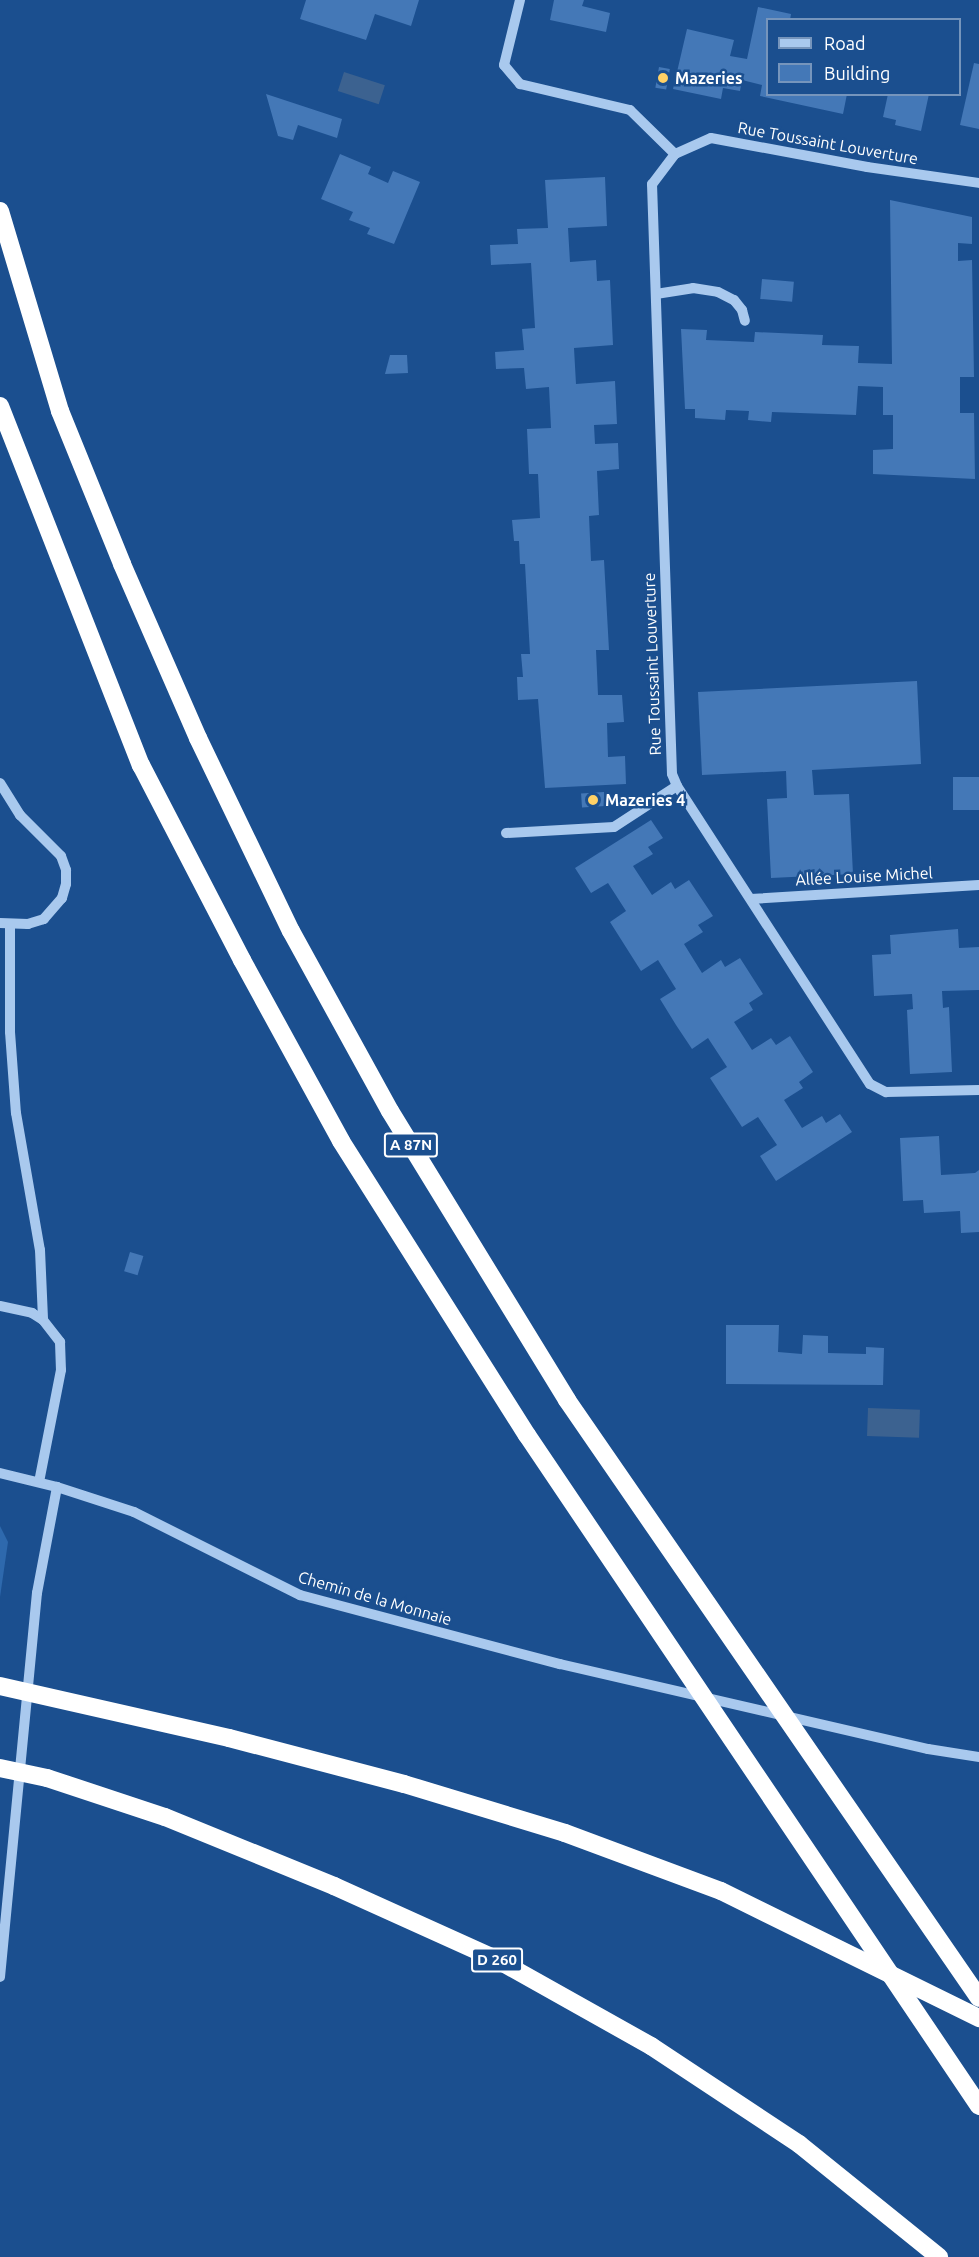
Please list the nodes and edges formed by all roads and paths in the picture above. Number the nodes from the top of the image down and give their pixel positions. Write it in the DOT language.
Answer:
graph roads {
  1 [pos="520,0"];
  2 [pos="675,154"];
  3 [pos="979,183"];
  4 [pos="0,211"];
  5 [pos="656,294"];
  6 [pos="745,321"];
  7 [pos="0,406"];
  8 [pos="0,783"];
  9 [pos="677,786"];
  10 [pos="506,833"];
  11 [pos="979,885"];
  12 [pos="751,898"];
  13 [pos="5,924"];
  14 [pos="979,1090"];
  15 [pos="0,1306"];
  16 [pos="44,1320"];
  17 [pos="0,1473"];
  18 [pos="39,1482"];
  19 [pos="57,1486"];
  20 [pos="0,1686"];
  21 [pos="979,1757"];
  22 [pos="0,1768"];
  23 [pos="0,1977"];
  24 [pos="979,1998"];
  25 [pos="979,2018"];
  26 [pos="979,2106"];
  27 [pos="939,2257"];
  1 -- 2 [label="street"];
  2 -- 3 [label="street, Rue Toussaint Louverture"];
  2 -- 5 [label="street, Rue Toussaint Louverture"];
  4 -- 24 [label="highway, A 87N"];
  5 -- 6 [label="street"];
  5 -- 9 [label="street, Rue Toussaint Louverture"];
  7 -- 26 [label="highway"];
  8 -- 13 [label="street"];
  9 -- 10 [label="street"];
  9 -- 12 [label="street, Rue Toussaint Louverture"];
  11 -- 12 [label="street, Allée Louise Michel"];
  12 -- 14 [label="street, Rue Toussaint Louverture"];
  13 -- 16 [label="street"];
  15 -- 16 [label="street"];
  16 -- 18 [label="street"];
  17 -- 18 [label="street, Chemin de la Monnaie"];
  18 -- 19 [label="street, Chemin de la Monnaie"];
  19 -- 21 [label="street, Chemin de la Monnaie"];
  19 -- 23 [label="street"];
  20 -- 25 [label="highway"];
  22 -- 27 [label="highway, D 260"];
}
